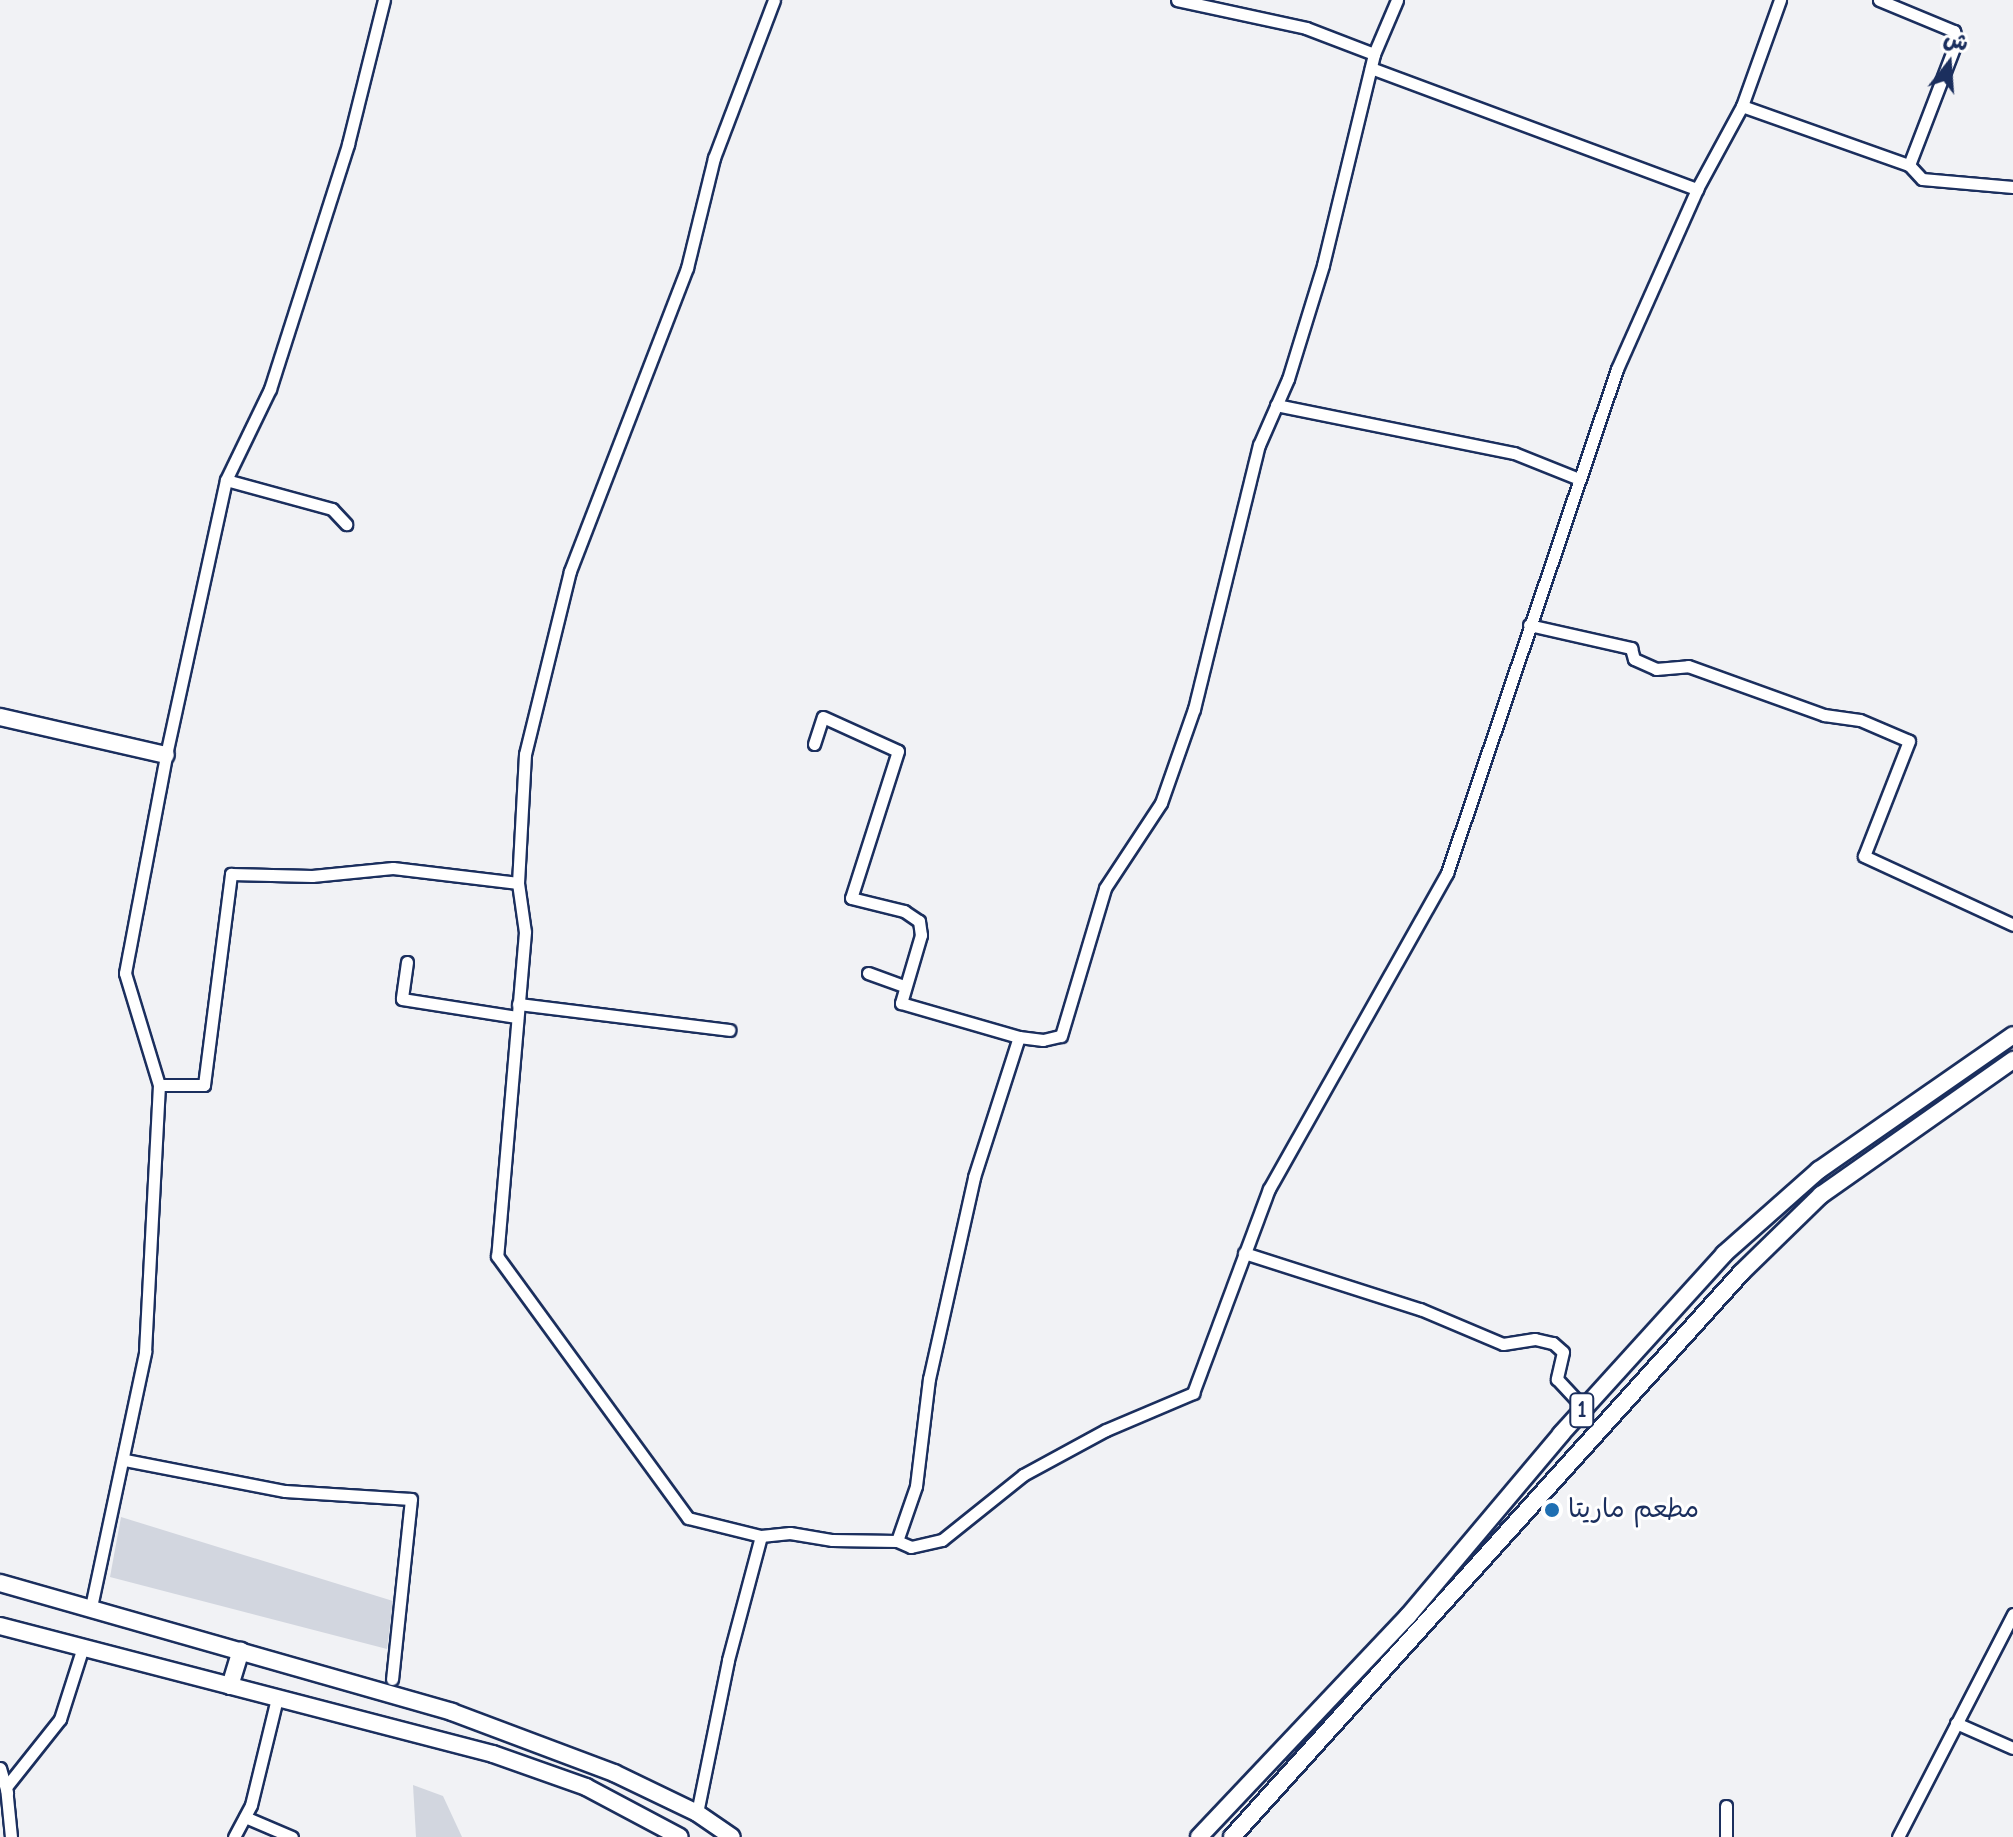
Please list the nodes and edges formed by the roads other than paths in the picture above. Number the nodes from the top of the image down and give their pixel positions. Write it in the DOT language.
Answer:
graph roads {
  1 [pos="384,0"];
  2 [pos="774,0"];
  3 [pos="1177,0"];
  4 [pos="1397,0"];
  5 [pos="1780,0"];
  6 [pos="1879,0"];
  7 [pos="1374,54"];
  8 [pos="1371,68"];
  9 [pos="1742,106"];
  10 [pos="1909,165"];
  11 [pos="2013,187"];
  12 [pos="1697,189"];
  13 [pos="1276,405"];
  14 [pos="1579,479"];
  15 [pos="226,480"];
  16 [pos="346,524"];
  17 [pos="1529,625"];
  18 [pos="0,717"];
  19 [pos="814,744"];
  20 [pos="166,755"];
  21 [pos="518,883"];
  22 [pos="2013,925"];
  23 [pos="407,962"];
  24 [pos="868,973"];
  25 [pos="903,986"];
  26 [pos="518,1004"];
  27 [pos="517,1017"];
  28 [pos="729,1030"];
  29 [pos="2013,1035"];
  30 [pos="1019,1037"];
  31 [pos="2013,1060"];
  32 [pos="159,1085"];
  33 [pos="1244,1253"];
  34 [pos="1695,1285"];
  35 [pos="1713,1305"];
  36 [pos="1584,1408"];
  37 [pos="1561,1434"];
  38 [pos="1579,1451"];
  39 [pos="125,1460"];
  40 [pos="761,1536"];
  41 [pos="897,1541"];
  42 [pos="0,1583"];
  43 [pos="91,1607"];
  44 [pos="2013,1614"];
  45 [pos="0,1626"];
  46 [pos="83,1647"];
  47 [pos="241,1651"];
  48 [pos="392,1679"];
  49 [pos="230,1686"];
  50 [pos="277,1698"];
  51 [pos="1956,1723"];
  52 [pos="2013,1748"];
  53 [pos="0,1768"];
  54 [pos="1255,1781"];
  55 [pos="7,1794"];
  56 [pos="1269,1798"];
  57 [pos="1726,1806"];
  58 [pos="697,1813"];
  59 [pos="245,1817"];
  60 [pos="675,1836"];
  61 [pos="11,1837"];
  62 [pos="234,1837"];
  63 [pos="292,1837"];
  64 [pos="732,1837"];
  65 [pos="1199,1837"];
  66 [pos="1232,1837"];
  67 [pos="1726,1837"];
  68 [pos="1898,1837"];
  1 -- 15 [label="street"];
  2 -- 21 [label="street"];
  3 -- 7 [label="street"];
  4 -- 7 [label="street"];
  5 -- 9 [label="street"];
  6 -- 10 [label="street"];
  7 -- 8 [label="street"];
  8 -- 12 [label="street"];
  8 -- 13 [label="street"];
  9 -- 10 [label="street"];
  9 -- 12 [label="street"];
  10 -- 11 [label="street"];
  12 -- 14 [label="street"];
  13 -- 14 [label="street"];
  13 -- 30 [label="street"];
  14 -- 17 [label="street"];
  15 -- 16 [label="street"];
  15 -- 20 [label="street"];
  17 -- 22 [label="street"];
  17 -- 33 [label="street"];
  18 -- 20 [label="main road"];
  19 -- 25 [label="street"];
  20 -- 32 [label="street"];
  21 -- 26 [label="street"];
  21 -- 32 [label="street"];
  23 -- 27 [label="street"];
  24 -- 25 [label="street"];
  25 -- 30 [label="street"];
  26 -- 27 [label="street"];
  26 -- 28 [label="street"];
  27 -- 40 [label="street"];
  29 -- 34 [label="main road, 1"];
  30 -- 41 [label="street"];
  31 -- 35 [label="main road, 1"];
  32 -- 39 [label="street"];
  33 -- 36 [label="street"];
  33 -- 41 [label="street"];
  34 -- 35 [label="main road"];
  34 -- 36 [label="main road, 1"];
  35 -- 38 [label="main road, 1"];
  36 -- 37 [label="main road, 1"];
  37 -- 38 [label="main road"];
  37 -- 54 [label="main road, 1"];
  38 -- 56 [label="main road, 1"];
  39 -- 43 [label="street"];
  39 -- 48 [label="street"];
  40 -- 41 [label="street"];
  40 -- 58 [label="street"];
  42 -- 43 [label="main road"];
  43 -- 47 [label="main road"];
  44 -- 51 [label="street"];
  45 -- 46 [label="main road"];
  46 -- 49 [label="main road"];
  46 -- 55 [label="street"];
  47 -- 49 [label="main road"];
  47 -- 58 [label="main road"];
  49 -- 50 [label="main road"];
  50 -- 59 [label="street"];
  50 -- 60 [label="main road"];
  51 -- 52 [label="street"];
  51 -- 68 [label="street"];
  53 -- 55 [label="street"];
  54 -- 56 [label="main road"];
  54 -- 65 [label="main road, 1"];
  55 -- 61 [label="street"];
  56 -- 66 [label="main road, 1"];
  57 -- 67 [label="street"];
  58 -- 64 [label="main road"];
  59 -- 62 [label="street"];
  59 -- 63 [label="street"];
}
